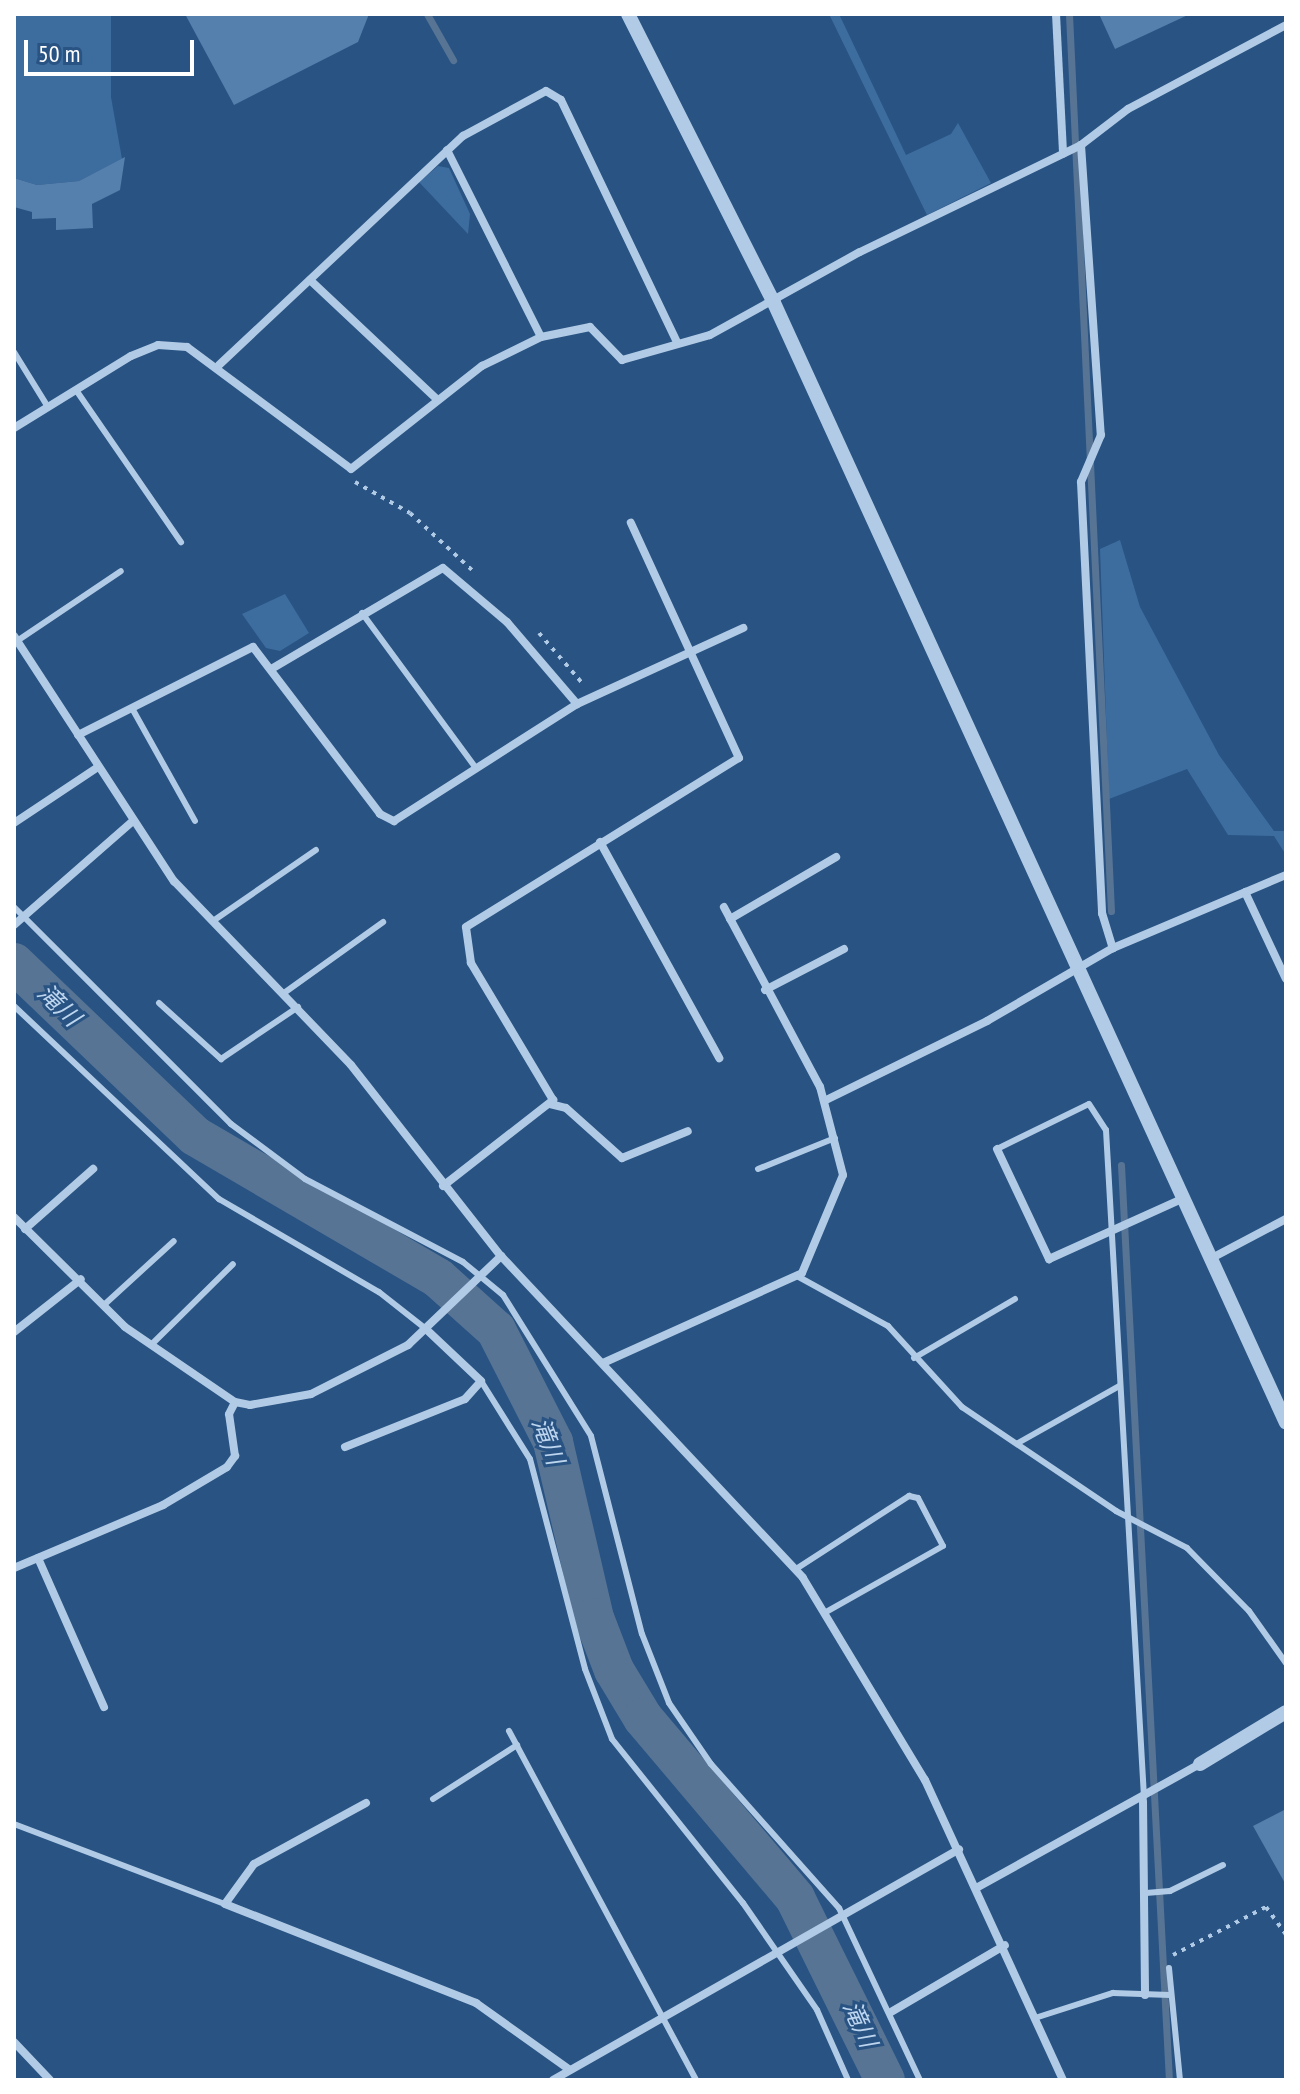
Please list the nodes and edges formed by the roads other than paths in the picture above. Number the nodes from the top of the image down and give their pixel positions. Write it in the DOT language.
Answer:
graph roads {
  1 [pos="628,14"];
  2 [pos="1056,14"];
  3 [pos="1286,25"];
  4 [pos="1080,146"];
  5 [pos="447,150"];
  6 [pos="1065,153"];
  7 [pos="310,280"];
  8 [pos="774,303"];
  9 [pos="541,337"];
  10 [pos="677,342"];
  11 [pos="14,352"];
  12 [pos="219,365"];
  13 [pos="76,390"];
  14 [pos="438,400"];
  15 [pos="48,407"];
  16 [pos="14,428"];
  17 [pos="631,523"];
  18 [pos="181,542"];
  19 [pos="121,571"];
  20 [pos="362,613"];
  21 [pos="743,628"];
  22 [pos="16,638"];
  23 [pos="688,647"];
  24 [pos="24,651"];
  25 [pos="14,657"];
  26 [pos="273,668"];
  27 [pos="577,704"];
  28 [pos="133,710"];
  29 [pos="78,735"];
  30 [pos="98,767"];
  31 [pos="475,767"];
  32 [pos="133,821"];
  33 [pos="195,821"];
  34 [pos="14,823"];
  35 [pos="600,842"];
  36 [pos="316,850"];
  37 [pos="836,857"];
  38 [pos="1286,875"];
  39 [pos="1245,892"];
  40 [pos="14,907"];
  41 [pos="724,907"];
  42 [pos="730,919"];
  43 [pos="19,920"];
  44 [pos="213,921"];
  45 [pos="383,922"];
  46 [pos="1113,948"];
  47 [pos="844,949"];
  48 [pos="1074,969"];
  49 [pos="1286,979"];
  50 [pos="765,990"];
  51 [pos="284,993"];
  52 [pos="159,1003"];
  53 [pos="14,1006"];
  54 [pos="298,1007"];
  55 [pos="719,1058"];
  56 [pos="824,1101"];
  57 [pos="550,1104"];
  58 [pos="688,1131"];
  59 [pos="835,1138"];
  60 [pos="997,1149"];
  61 [pos="93,1169"];
  62 [pos="758,1169"];
  63 [pos="443,1186"];
  64 [pos="1182,1199"];
  65 [pos="14,1217"];
  66 [pos="1286,1219"];
  67 [pos="25,1229"];
  68 [pos="1112,1231"];
  69 [pos="174,1241"];
  70 [pos="501,1256"];
  71 [pos="1210,1259"];
  72 [pos="233,1264"];
  73 [pos="797,1276"];
  74 [pos="478,1278"];
  75 [pos="81,1279"];
  76 [pos="1015,1299"];
  77 [pos="105,1304"];
  78 [pos="429,1326"];
  79 [pos="14,1332"];
  80 [pos="151,1345"];
  81 [pos="914,1358"];
  82 [pos="603,1363"];
  83 [pos="481,1381"];
  84 [pos="1119,1386"];
  85 [pos="235,1402"];
  86 [pos="1286,1423"];
  87 [pos="1018,1443"];
  88 [pos="345,1447"];
  89 [pos="1126,1516"];
  90 [pos="38,1558"];
  91 [pos="14,1568"];
  92 [pos="796,1569"];
  93 [pos="826,1612"];
  94 [pos="1286,1663"];
  95 [pos="104,1707"];
  96 [pos="1286,1712"];
  97 [pos="509,1731"];
  98 [pos="517,1745"];
  99 [pos="1200,1764"];
  100 [pos="433,1799"];
  101 [pos="1143,1801"];
  102 [pos="366,1803"];
  103 [pos="14,1824"];
  104 [pos="959,1849"];
  105 [pos="1223,1865"];
  106 [pos="978,1887"];
  107 [pos="1154,1893"];
  108 [pos="225,1904"];
  109 [pos="840,1917"];
  110 [pos="1005,1945"];
  111 [pos="780,1952"];
  112 [pos="1169,1968"];
  113 [pos="1145,1995"];
  114 [pos="1164,1996"];
  115 [pos="891,2012"];
  116 [pos="661,2017"];
  117 [pos="1035,2018"];
  118 [pos="14,2042"];
  119 [pos="570,2070"];
  120 [pos="50,2080"];
  121 [pos="553,2080"];
  122 [pos="696,2080"];
  123 [pos="848,2080"];
  124 [pos="920,2080"];
  125 [pos="1063,2080"];
  126 [pos="1180,2080"];
  1 -- 8 [label="street"];
  2 -- 6 [label="street"];
  3 -- 4 [label="street"];
  4 -- 6 [label="street"];
  4 -- 46 [label="street"];
  5 -- 7 [label="street"];
  5 -- 9 [label="street"];
  5 -- 10 [label="street"];
  6 -- 8 [label="street"];
  7 -- 12 [label="street"];
  7 -- 14 [label="street"];
  8 -- 10 [label="street"];
  8 -- 48 [label="street"];
  9 -- 10 [label="street"];
  9 -- 14 [label="street"];
  11 -- 15 [label="lane"];
  12 -- 13 [label="street"];
  12 -- 14 [label="street"];
  13 -- 15 [label="street"];
  13 -- 18 [label="lane"];
  15 -- 16 [label="street"];
  17 -- 23 [label="street"];
  19 -- 22 [label="lane"];
  20 -- 26 [label="street"];
  20 -- 27 [label="street"];
  20 -- 31 [label="lane"];
  21 -- 23 [label="street"];
  22 -- 24 [label="street"];
  23 -- 27 [label="street"];
  23 -- 35 [label="street"];
  24 -- 25 [label="street"];
  24 -- 29 [label="street"];
  26 -- 28 [label="street"];
  26 -- 31 [label="street"];
  27 -- 31 [label="street"];
  28 -- 29 [label="street"];
  28 -- 33 [label="lane"];
  29 -- 30 [label="street"];
  30 -- 32 [label="street"];
  30 -- 34 [label="street"];
  32 -- 43 [label="street"];
  32 -- 44 [label="street"];
  35 -- 55 [label="street"];
  35 -- 57 [label="street"];
  36 -- 44 [label="lane"];
  37 -- 42 [label="street"];
  38 -- 39 [label="street"];
  39 -- 46 [label="street"];
  39 -- 49 [label="street"];
  40 -- 43 [label="lane"];
  41 -- 42 [label="street"];
  42 -- 50 [label="street"];
  43 -- 74 [label="lane"];
  44 -- 51 [label="street"];
  45 -- 51 [label="lane"];
  46 -- 48 [label="street"];
  47 -- 50 [label="street"];
  48 -- 56 [label="street"];
  48 -- 64 [label="street"];
  50 -- 56 [label="street"];
  51 -- 54 [label="street"];
  52 -- 54 [label="lane"];
  53 -- 78 [label="lane"];
  54 -- 63 [label="street"];
  56 -- 59 [label="street"];
  57 -- 58 [label="street"];
  57 -- 63 [label="street"];
  59 -- 62 [label="lane"];
  59 -- 73 [label="street"];
  60 -- 68 [label="street"];
  60 -- 68 [label="lane"];
  61 -- 67 [label="street"];
  63 -- 70 [label="street"];
  64 -- 68 [label="street"];
  64 -- 71 [label="street"];
  65 -- 67 [label="street"];
  66 -- 71 [label="street"];
  67 -- 75 [label="street"];
  68 -- 84 [label="lane"];
  69 -- 77 [label="lane"];
  70 -- 74 [label="street"];
  70 -- 82 [label="street"];
  71 -- 86 [label="street"];
  72 -- 80 [label="lane"];
  73 -- 81 [label="lane"];
  73 -- 82 [label="street"];
  74 -- 78 [label="street"];
  74 -- 109 [label="lane"];
  75 -- 77 [label="street"];
  75 -- 79 [label="street"];
  76 -- 81 [label="lane"];
  77 -- 80 [label="street"];
  78 -- 83 [label="street"];
  78 -- 85 [label="street"];
  80 -- 85 [label="street"];
  81 -- 87 [label="lane"];
  82 -- 92 [label="street"];
  83 -- 88 [label="street"];
  83 -- 111 [label="lane"];
  84 -- 87 [label="lane"];
  84 -- 89 [label="lane"];
  85 -- 90 [label="street"];
  87 -- 89 [label="lane"];
  89 -- 94 [label="lane"];
  89 -- 101 [label="lane"];
  90 -- 91 [label="street"];
  90 -- 95 [label="street"];
  92 -- 93 [label="street"];
  92 -- 93 [label="lane"];
  93 -- 104 [label="street"];
  96 -- 99 [label="street"];
  97 -- 98 [label="lane"];
  98 -- 100 [label="lane"];
  98 -- 116 [label="lane"];
  99 -- 101 [label="street"];
  101 -- 106 [label="street"];
  101 -- 107 [label="street"];
  102 -- 108 [label="street"];
  103 -- 108 [label="lane"];
  104 -- 106 [label="street"];
  104 -- 109 [label="street"];
  105 -- 107 [label="lane"];
  106 -- 110 [label="street"];
  107 -- 113 [label="street"];
  108 -- 119 [label="street"];
  109 -- 111 [label="street"];
  109 -- 115 [label="lane"];
  110 -- 115 [label="street"];
  110 -- 117 [label="street"];
  111 -- 116 [label="street"];
  111 -- 123 [label="lane"];
  112 -- 114 [label="lane"];
  113 -- 114 [label="lane"];
  113 -- 117 [label="lane"];
  114 -- 126 [label="lane"];
  115 -- 124 [label="lane"];
  116 -- 119 [label="street"];
  116 -- 122 [label="lane"];
  117 -- 125 [label="street"];
  118 -- 120 [label="street"];
  119 -- 121 [label="street"];
}
